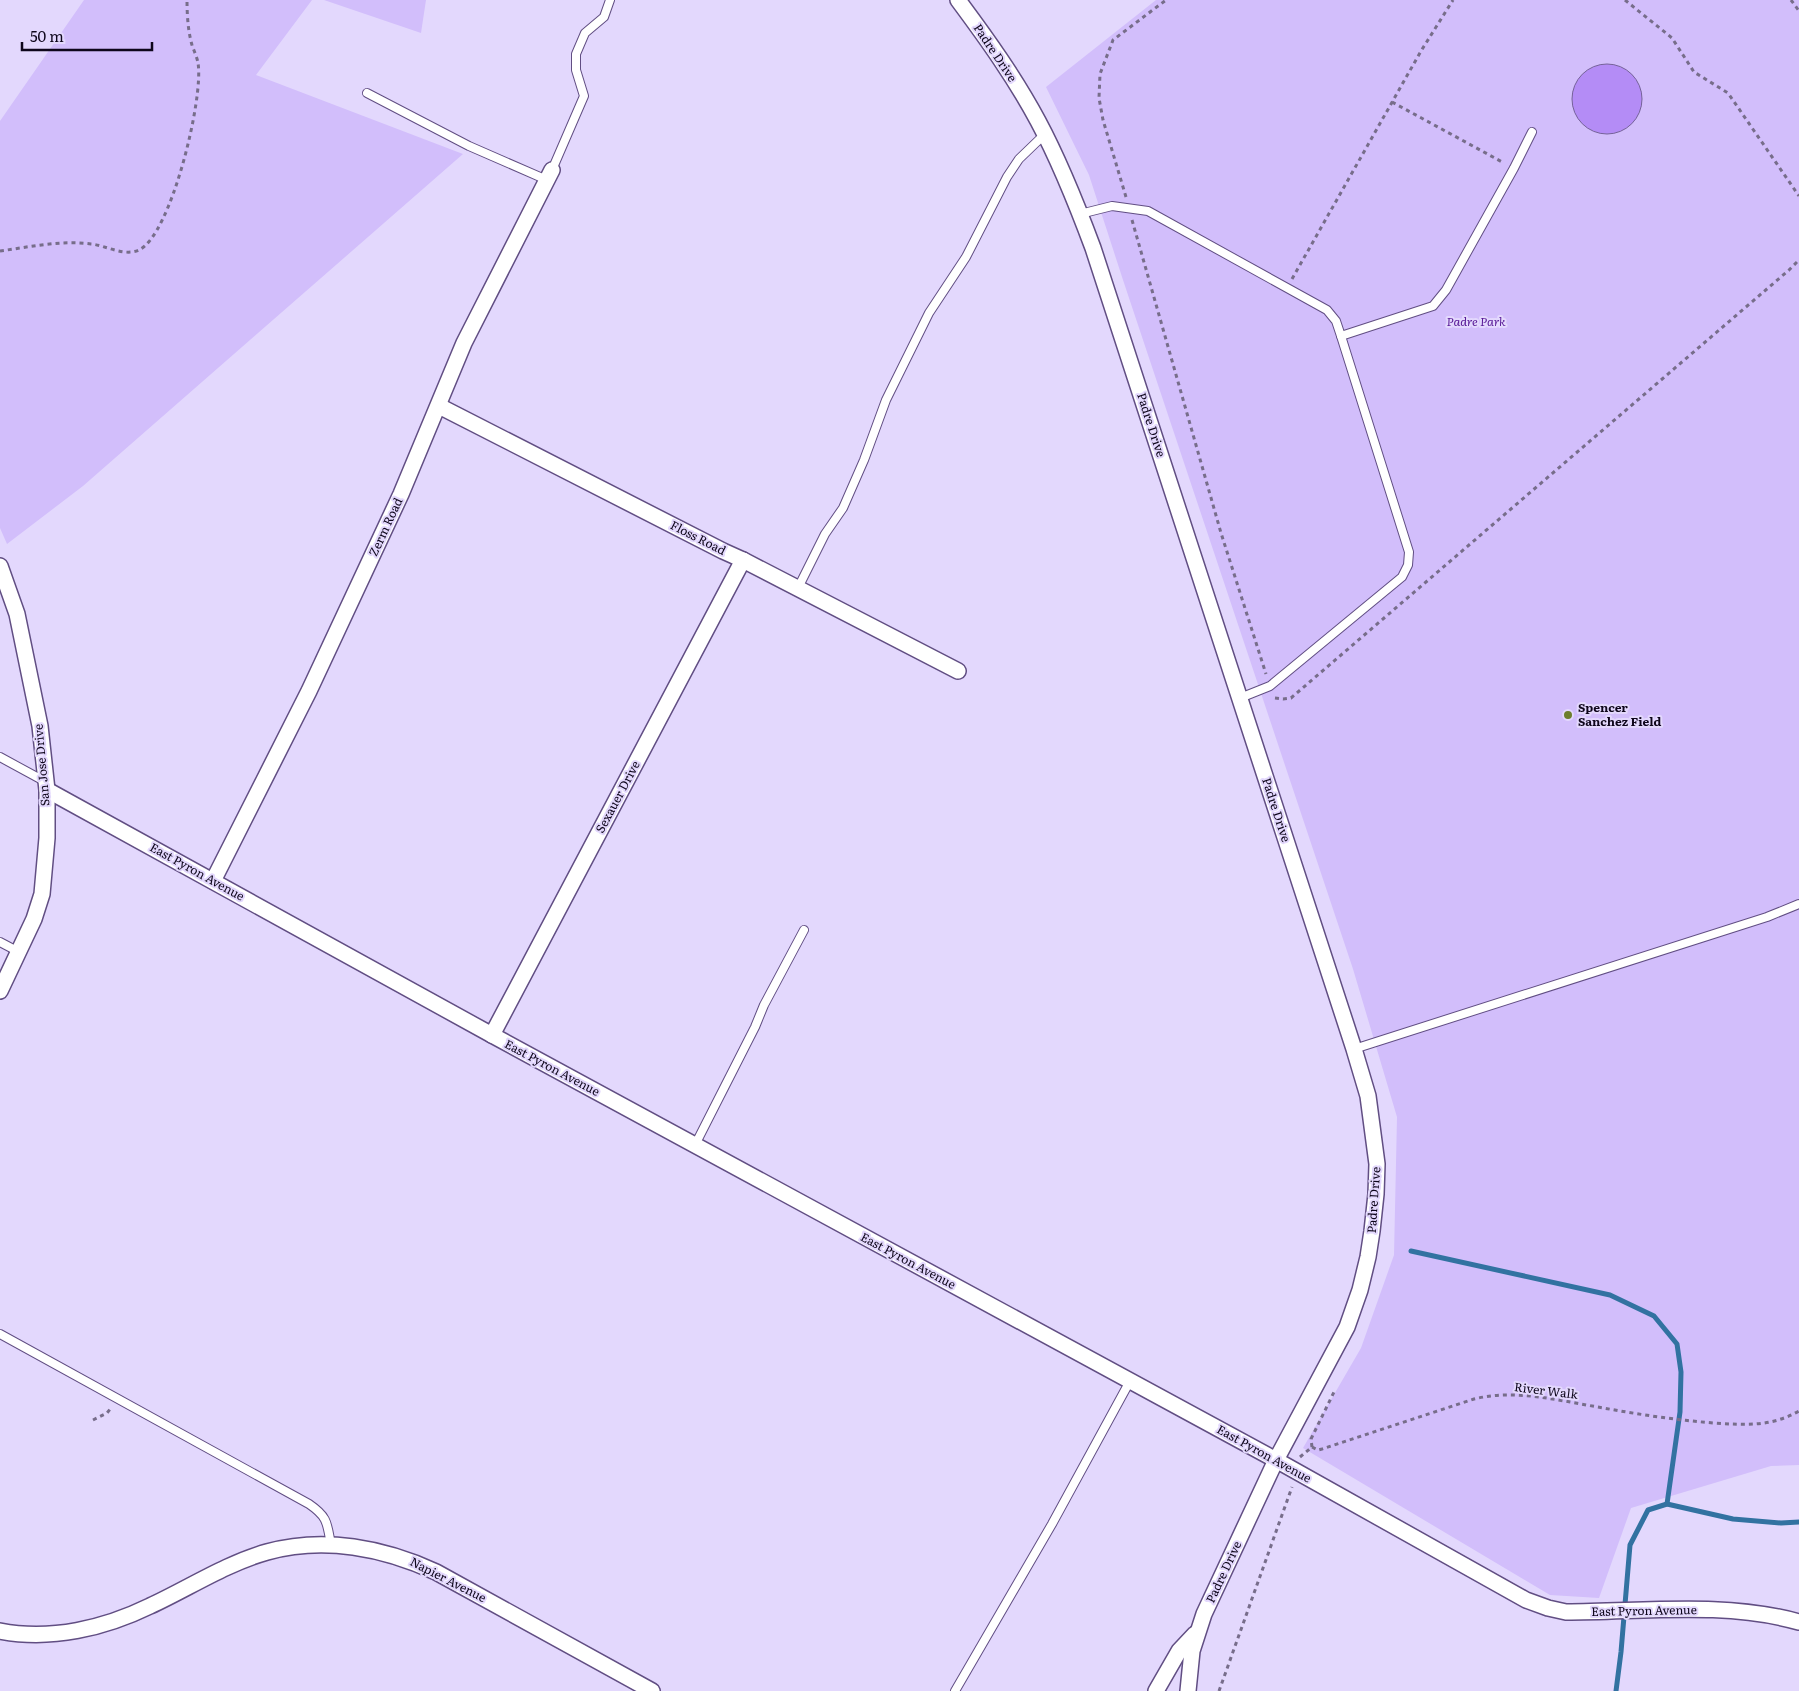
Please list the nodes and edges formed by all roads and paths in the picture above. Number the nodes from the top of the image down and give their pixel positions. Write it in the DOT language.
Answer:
graph roads {
  1 [pos="188,0"];
  2 [pos="610,0"];
  3 [pos="958,0"];
  4 [pos="1166,0"];
  5 [pos="1453,0"];
  6 [pos="1625,0"];
  7 [pos="1791,0"];
  8 [pos="1799,11"];
  9 [pos="1100,74"];
  10 [pos="367,93"];
  11 [pos="1392,102"];
  12 [pos="1532,132"];
  13 [pos="1045,134"];
  14 [pos="1514,168"];
  15 [pos="550,175"];
  16 [pos="1799,196"];
  17 [pos="1080,214"];
  18 [pos="0,251"];
  19 [pos="1287,288"];
  20 [pos="1341,336"];
  21 [pos="439,406"];
  22 [pos="744,560"];
  23 [pos="0,566"];
  24 [pos="798,588"];
  25 [pos="958,671"];
  26 [pos="1240,698"];
  27 [pos="0,757"];
  28 [pos="47,786"];
  29 [pos="213,881"];
  30 [pos="1799,904"];
  31 [pos="804,930"];
  32 [pos="0,942"];
  33 [pos="19,952"];
  34 [pos="0,991"];
  35 [pos="492,1035"];
  36 [pos="1354,1049"];
  37 [pos="695,1145"];
  38 [pos="0,1334"];
  39 [pos="1130,1381"];
  40 [pos="1334,1392"];
  41 [pos="117,1398"];
  42 [pos="1799,1412"];
  43 [pos="93,1420"];
  44 [pos="1312,1447"];
  45 [pos="1300,1457"];
  46 [pos="1276,1460"];
  47 [pos="1293,1484"];
  48 [pos="331,1545"];
  49 [pos="1799,1622"];
  50 [pos="0,1631"];
  51 [pos="1198,1631"];
  52 [pos="652,1691"];
  53 [pos="955,1691"];
  54 [pos="1156,1691"];
  55 [pos="1188,1691"];
  56 [pos="1219,1691"];
  1 -- 18 [label="path"];
  2 -- 15 [label="lane"];
  3 -- 13 [label="street, Padre Drive"];
  4 -- 9 [label="path"];
  5 -- 11 [label="path"];
  6 -- 16 [label="path"];
  7 -- 8 [label="path"];
  10 -- 15 [label="lane"];
  11 -- 14 [label="path"];
  11 -- 19 [label="path"];
  12 -- 14 [label="lane"];
  13 -- 17 [label="street, Padre Drive"];
  13 -- 24 [label="lane"];
  14 -- 20 [label="lane"];
  15 -- 21 [label="street, Zerm Road"];
  17 -- 19 [label="lane"];
  17 -- 26 [label="street, Padre Drive"];
  19 -- 20 [label="lane"];
  20 -- 26 [label="lane"];
  21 -- 22 [label="street, Floss Road"];
  21 -- 29 [label="street, Zerm Road"];
  22 -- 24 [label="street, Floss Road"];
  22 -- 35 [label="street, Sexauer Drive"];
  23 -- 28 [label="street, San Jose Drive"];
  24 -- 25 [label="street, Floss Road"];
  26 -- 36 [label="street, Padre Drive"];
  27 -- 28 [label="lane"];
  28 -- 29 [label="street, East Pyron Avenue"];
  28 -- 33 [label="street, San Jose Drive"];
  29 -- 35 [label="street, East Pyron Avenue"];
  30 -- 36 [label="lane"];
  31 -- 37 [label="lane"];
  32 -- 33 [label="lane"];
  33 -- 34 [label="street, San Jose Drive"];
  35 -- 37 [label="street, East Pyron Avenue"];
  36 -- 46 [label="street, Padre Drive"];
  37 -- 39 [label="street, East Pyron Avenue"];
  38 -- 41 [label="lane"];
  39 -- 46 [label="street, East Pyron Avenue"];
  39 -- 53 [label="lane"];
  40 -- 44 [label="path"];
  41 -- 43 [label="path"];
  41 -- 48 [label="lane"];
  42 -- 44 [label="path, River Walk"];
  44 -- 45 [label="path"];
  46 -- 49 [label="street, East Pyron Avenue"];
  46 -- 51 [label="street, Padre Drive"];
  47 -- 56 [label="path"];
  48 -- 50 [label="street, Napier Avenue"];
  48 -- 52 [label="street, Napier Avenue"];
  51 -- 54 [label="street, Padre Drive"];
  51 -- 55 [label="street, Padre Drive"];
}
